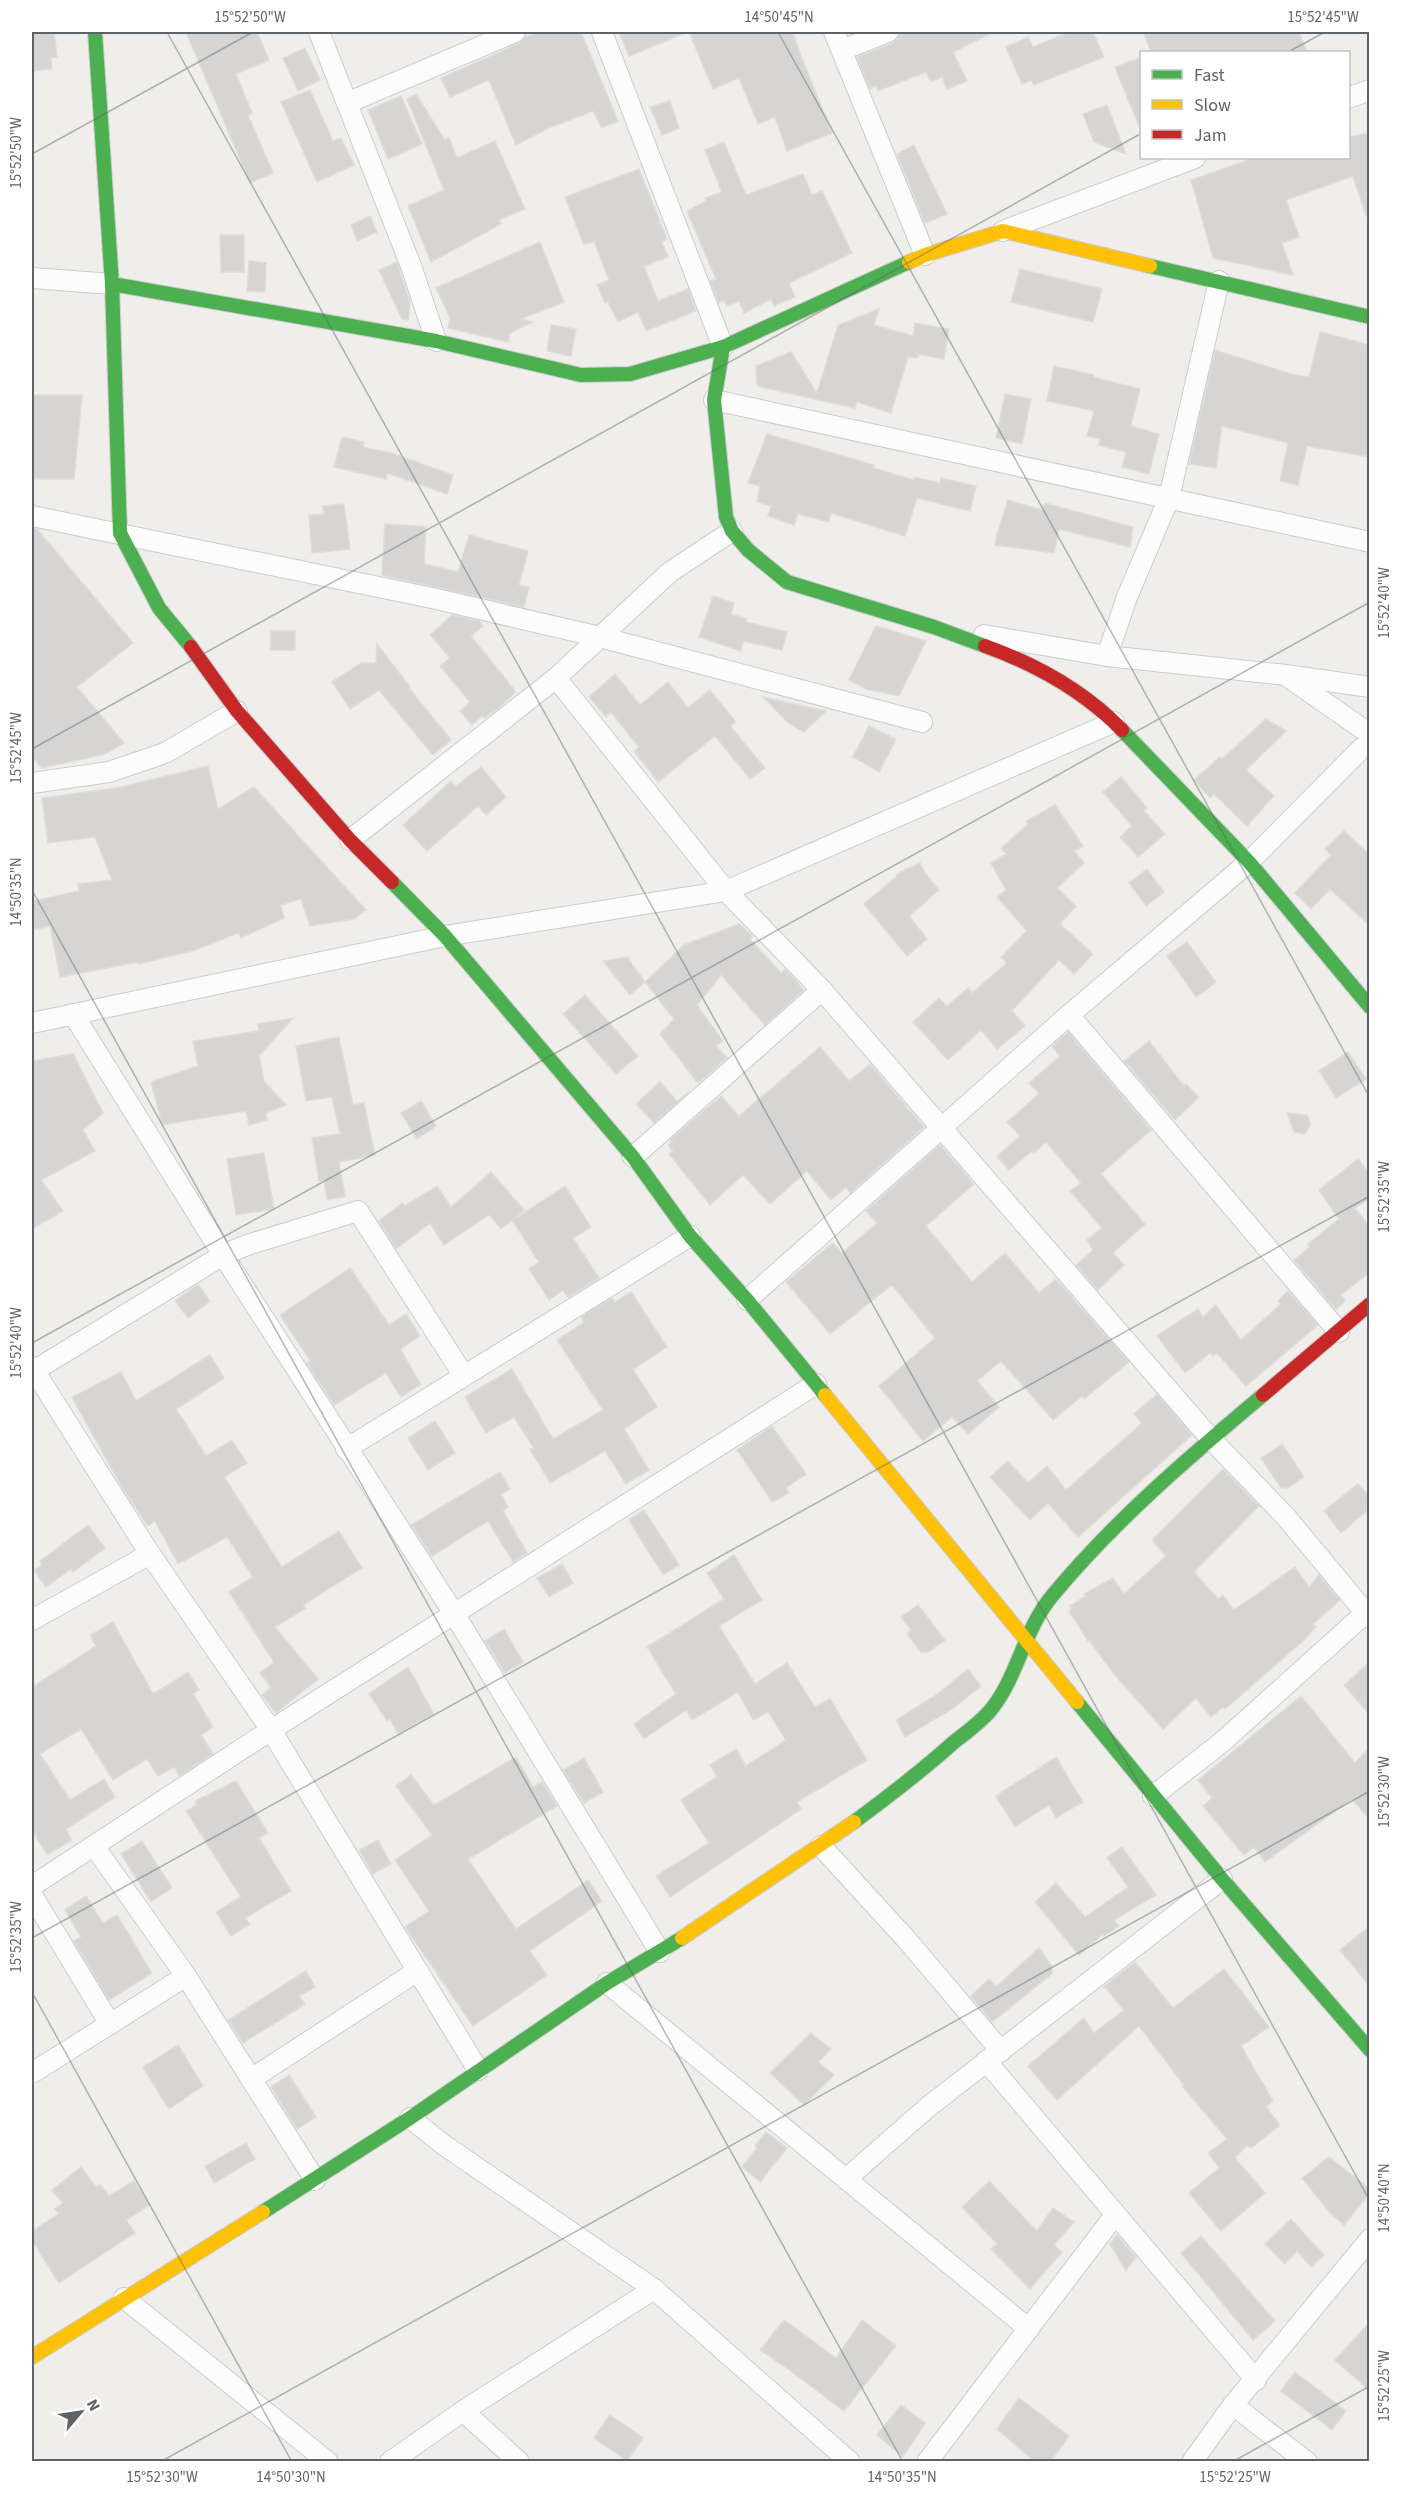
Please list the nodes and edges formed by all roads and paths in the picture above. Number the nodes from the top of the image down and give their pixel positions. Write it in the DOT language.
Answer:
graph roads {
  1 [pos="95,32"];
  2 [pos="318,32"];
  3 [pos="515,32"];
  4 [pos="602,32"];
  5 [pos="834,32"];
  6 [pos="888,32"];
  7 [pos="842,50"];
  8 [pos="1370,90"];
  9 [pos="1350,97"];
  10 [pos="347,103"];
  11 [pos="1192,159"];
  12 [pos="1004,231"];
  13 [pos="925,255"];
  14 [pos="32,278"];
  15 [pos="1220,281"];
  16 [pos="112,284"];
  17 [pos="1370,317"];
  18 [pos="436,340"];
  19 [pos="723,347"];
  20 [pos="714,400"];
  21 [pos="1169,498"];
  22 [pos="32,516"];
  23 [pos="732,531"];
  24 [pos="120,533"];
  25 [pos="1370,542"];
  26 [pos="934,627"];
  27 [pos="600,637"];
  28 [pos="1107,656"];
  29 [pos="1286,675"];
  30 [pos="556,678"];
  31 [pos="1370,687"];
  32 [pos="237,711"];
  33 [pos="922,722"];
  34 [pos="1114,722"];
  35 [pos="1370,734"];
  36 [pos="1370,744"];
  37 [pos="33,780"];
  38 [pos="351,840"];
  39 [pos="1249,862"];
  40 [pos="726,891"];
  41 [pos="445,936"];
  42 [pos="822,990"];
  43 [pos="1370,1007"];
  44 [pos="73,1014"];
  45 [pos="1069,1015"];
  46 [pos="32,1023"];
  47 [pos="942,1127"];
  48 [pos="633,1157"];
  49 [pos="690,1236"];
  50 [pos="223,1255"];
  51 [pos="747,1300"];
  52 [pos="1370,1304"];
  53 [pos="1339,1332"];
  54 [pos="32,1370"];
  55 [pos="464,1377"];
  56 [pos="816,1384"];
  57 [pos="1211,1439"];
  58 [pos="346,1449"];
  59 [pos="150,1554"];
  60 [pos="1368,1613"];
  61 [pos="455,1615"];
  62 [pos="32,1620"];
  63 [pos="1025,1640"];
  64 [pos="271,1730"];
  65 [pos="1152,1796"];
  66 [pos="94,1846"];
  67 [pos="821,1846"];
  68 [pos="1222,1879"];
  69 [pos="32,1886"];
  70 [pos="32,1895"];
  71 [pos="660,1952"];
  72 [pos="416,1972"];
  73 [pos="186,1976"];
  74 [pos="607,1983"];
  75 [pos="110,2024"];
  76 [pos="1370,2050"];
  77 [pos="993,2056"];
  78 [pos="478,2070"];
  79 [pos="32,2073"];
  80 [pos="251,2079"];
  81 [pos="410,2118"];
  82 [pos="846,2179"];
  83 [pos="315,2180"];
  84 [pos="1115,2215"];
  85 [pos="1370,2239"];
  86 [pos="654,2289"];
  87 [pos="124,2298"];
  88 [pos="1029,2328"];
  89 [pos="32,2357"];
  90 [pos="1256,2380"];
  91 [pos="1233,2405"];
  92 [pos="463,2411"];
  93 [pos="328,2462"];
  94 [pos="390,2462"];
  95 [pos="519,2462"];
  96 [pos="850,2462"];
  97 [pos="927,2462"];
  98 [pos="1192,2462"];
  99 [pos="1307,2462"];
  1 -- 16 [label="street"];
  2 -- 10 [label="street"];
  3 -- 10 [label="street"];
  4 -- 19 [label="street"];
  5 -- 7 [label="street"];
  6 -- 7 [label="street"];
  7 -- 13 [label="street"];
  8 -- 9 [label="street"];
  10 -- 18 [label="street"];
  11 -- 12 [label="street"];
  12 -- 13 [label="street"];
  12 -- 15 [label="street"];
  13 -- 19 [label="street"];
  14 -- 16 [label="street"];
  15 -- 17 [label="street"];
  15 -- 21 [label="street"];
  16 -- 18 [label="street"];
  16 -- 24 [label="street"];
  18 -- 19 [label="street"];
  19 -- 20 [label="street"];
  20 -- 21 [label="street"];
  20 -- 23 [label="street"];
  21 -- 25 [label="street"];
  21 -- 28 [label="street"];
  22 -- 24 [label="street"];
  23 -- 26 [label="street"];
  23 -- 27 [label="street"];
  24 -- 27 [label="street"];
  24 -- 32 [label="street"];
  26 -- 28 [label="street"];
  26 -- 34 [label="street"];
  27 -- 30 [label="street"];
  27 -- 33 [label="street"];
  28 -- 29 [label="street"];
  29 -- 31 [label="street"];
  29 -- 35 [label="street"];
  30 -- 38 [label="street"];
  30 -- 40 [label="street"];
  32 -- 37 [label="street"];
  32 -- 38 [label="street"];
  34 -- 39 [label="street"];
  34 -- 40 [label="street"];
  36 -- 39 [label="street"];
  38 -- 41 [label="street"];
  39 -- 43 [label="street"];
  39 -- 45 [label="street"];
  40 -- 41 [label="street"];
  40 -- 42 [label="street"];
  41 -- 44 [label="street"];
  41 -- 48 [label="street"];
  42 -- 47 [label="street"];
  42 -- 48 [label="street"];
  44 -- 46 [label="street"];
  44 -- 50 [label="street"];
  45 -- 47 [label="street"];
  45 -- 53 [label="street"];
  47 -- 51 [label="street"];
  47 -- 57 [label="street"];
  48 -- 49 [label="street"];
  49 -- 51 [label="street"];
  49 -- 55 [label="street"];
  50 -- 54 [label="street"];
  50 -- 55 [label="street"];
  50 -- 58 [label="street"];
  51 -- 56 [label="street"];
  52 -- 53 [label="street"];
  53 -- 57 [label="street"];
  54 -- 59 [label="street"];
  55 -- 58 [label="street"];
  56 -- 61 [label="street"];
  56 -- 63 [label="street"];
  57 -- 60 [label="street"];
  57 -- 63 [label="street"];
  58 -- 61 [label="street"];
  59 -- 62 [label="street"];
  59 -- 64 [label="street"];
  60 -- 65 [label="street"];
  61 -- 64 [label="street"];
  61 -- 71 [label="street"];
  63 -- 65 [label="street"];
  63 -- 67 [label="street"];
  64 -- 66 [label="street"];
  64 -- 72 [label="street"];
  65 -- 68 [label="street"];
  66 -- 69 [label="street"];
  66 -- 73 [label="street"];
  67 -- 71 [label="street"];
  67 -- 77 [label="street"];
  68 -- 76 [label="street"];
  68 -- 77 [label="street"];
  70 -- 75 [label="street"];
  71 -- 74 [label="street"];
  72 -- 78 [label="street"];
  72 -- 80 [label="street"];
  73 -- 75 [label="street"];
  73 -- 80 [label="street"];
  74 -- 78 [label="street"];
  74 -- 82 [label="street"];
  75 -- 79 [label="street"];
  77 -- 82 [label="street"];
  77 -- 84 [label="street"];
  78 -- 81 [label="street"];
  80 -- 83 [label="street"];
  81 -- 83 [label="street"];
  81 -- 86 [label="street"];
  82 -- 88 [label="street"];
  83 -- 87 [label="street"];
  84 -- 88 [label="street"];
  84 -- 90 [label="street"];
  85 -- 90 [label="street"];
  86 -- 92 [label="street"];
  86 -- 96 [label="street"];
  87 -- 89 [label="street"];
  87 -- 93 [label="street"];
  88 -- 97 [label="street"];
  90 -- 91 [label="street"];
  91 -- 98 [label="street"];
  91 -- 99 [label="street"];
  92 -- 94 [label="street"];
  92 -- 95 [label="street"];
}
